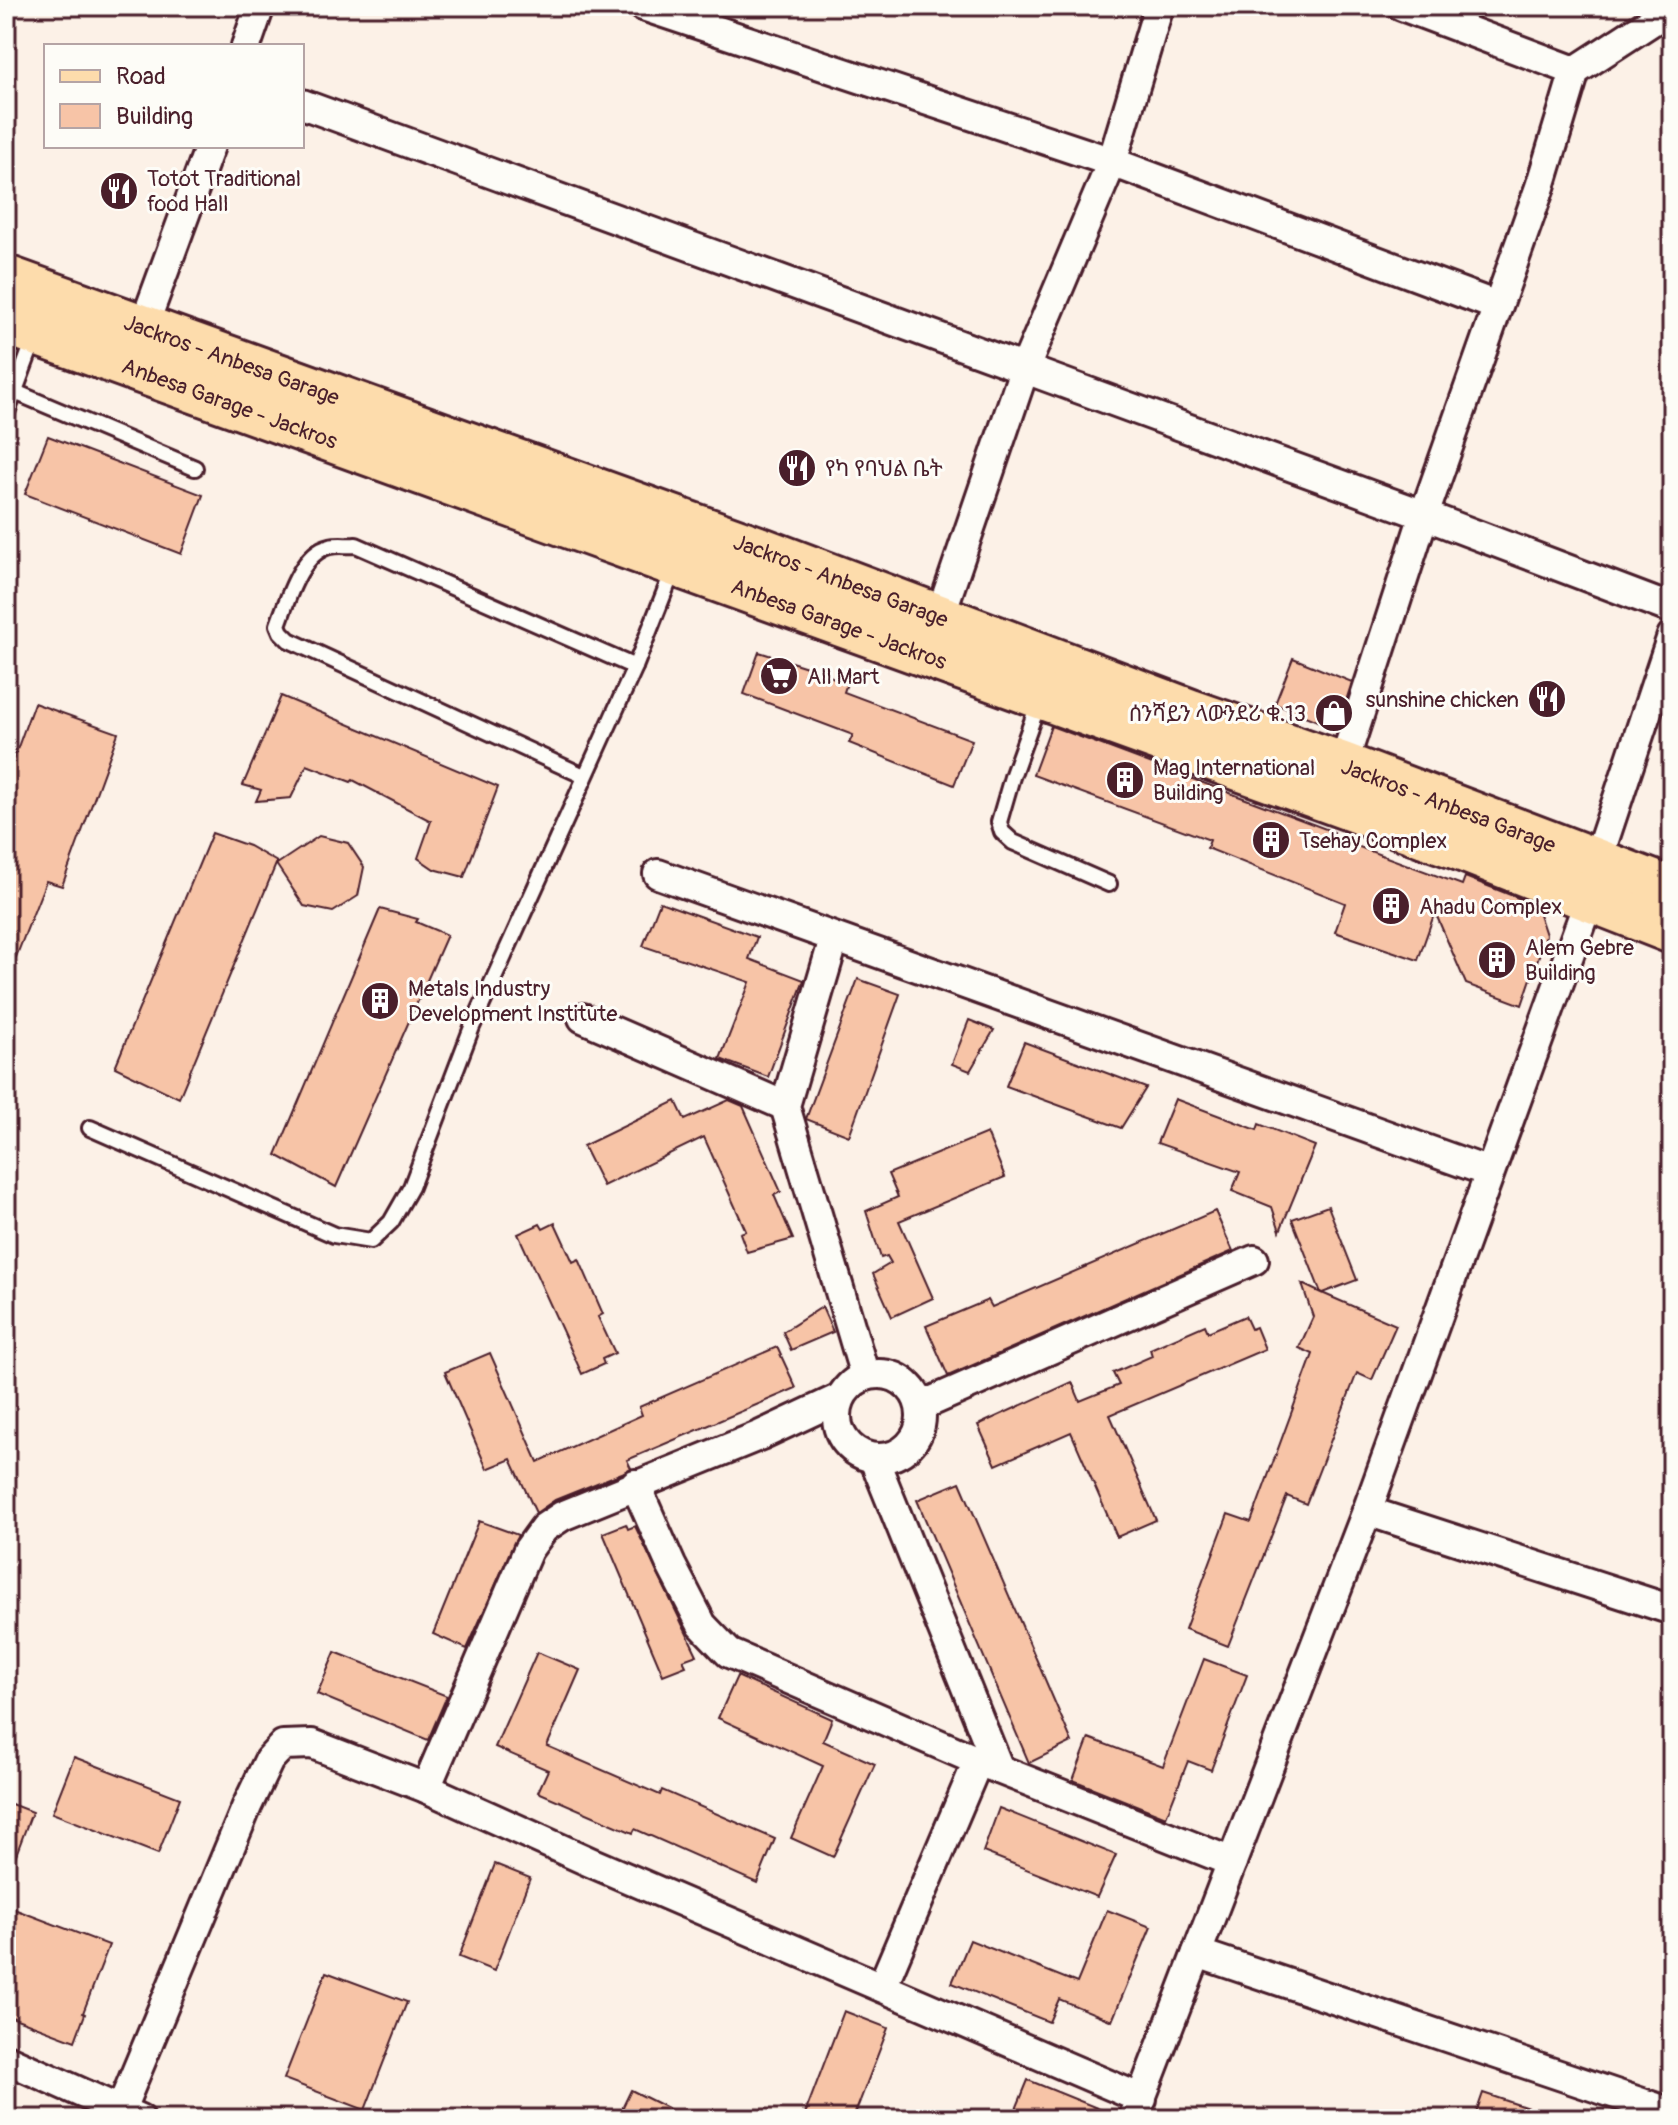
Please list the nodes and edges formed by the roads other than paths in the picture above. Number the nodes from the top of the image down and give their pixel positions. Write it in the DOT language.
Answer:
graph roads {
  1 [pos="260,6"];
  2 [pos="643,6"];
  3 [pos="1159,6"];
  4 [pos="1402,6"];
  5 [pos="1672,8"];
  6 [pos="247,44"];
  7 [pos="1575,71"];
  8 [pos="304,105"];
  9 [pos="209,148"];
  10 [pos="1112,162"];
  11 [pos="6,278"];
  12 [pos="1497,306"];
  13 [pos="21,328"];
  14 [pos="143,328"];
  15 [pos="1024,370"];
  16 [pos="15,392"];
  17 [pos="6,415"];
  18 [pos="195,468"];
  19 [pos="519,486"];
  20 [pos="1424,515"];
  21 [pos="676,564"];
  22 [pos="1672,609"];
  23 [pos="940,616"];
  24 [pos="1672,636"];
  25 [pos="635,667"];
  26 [pos="1041,695"];
  27 [pos="1343,765"];
  28 [pos="584,776"];
  29 [pos="658,874"];
  30 [pos="1593,880"];
  31 [pos="1109,884"];
  32 [pos="1672,890"];
  33 [pos="1672,931"];
  34 [pos="834,939"];
  35 [pos="583,1018"];
  36 [pos="785,1106"];
  37 [pos="90,1128"];
  38 [pos="1489,1172"];
  39 [pos="1254,1260"];
  40 [pos="865,1376"];
  41 [pos="840,1398"];
  42 [pos="921,1406"];
  43 [pos="874,1459"];
  44 [pos="635,1484"];
  45 [pos="1367,1511"];
  46 [pos="1672,1610"];
  47 [pos="988,1765"];
  48 [pos="426,1788"];
  49 [pos="1232,1862"];
  50 [pos="1197,1953"];
  51 [pos="882,1987"];
  52 [pos="6,2059"];
  53 [pos="1138,2109"];
  54 [pos="1672,2113"];
  55 [pos="131,2114"];
  1 -- 6 [label="street"];
  2 -- 10 [label="street"];
  3 -- 10 [label="street"];
  4 -- 7 [label="street"];
  5 -- 7 [label="street"];
  7 -- 12 [label="street"];
  8 -- 15 [label="street"];
  9 -- 14 [label="street"];
  10 -- 12 [label="street"];
  10 -- 15 [label="street"];
  11 -- 14 [label="main road, Jackros - Anbesa Garage"];
  12 -- 20 [label="street"];
  13 -- 16 [label="lane"];
  13 -- 19 [label="main road, Anbesa Garage - Jackros"];
  14 -- 19 [label="main road, Jackros - Anbesa Garage"];
  15 -- 20 [label="street"];
  15 -- 23 [label="street"];
  16 -- 17 [label="lane"];
  16 -- 18 [label="lane"];
  19 -- 21 [label="main road, Anbesa Garage - Jackros"];
  19 -- 23 [label="main road, Jackros - Anbesa Garage"];
  20 -- 22 [label="street"];
  20 -- 27 [label="street"];
  21 -- 25 [label="lane"];
  21 -- 26 [label="main road, Anbesa Garage - Jackros"];
  23 -- 27 [label="main road, Jackros - Anbesa Garage"];
  24 -- 30 [label="street"];
  25 -- 28 [label="lane"];
  25 -- 28 [label="lane"];
  26 -- 30 [label="main road, Anbesa Garage - Jackros"];
  26 -- 31 [label="lane"];
  27 -- 30 [label="main road, Jackros - Anbesa Garage"];
  28 -- 37 [label="lane"];
  29 -- 34 [label="street"];
  30 -- 32 [label="main road, Jackros - Anbesa Garage"];
  30 -- 33 [label="main road, Anbesa Garage - Jackros"];
  30 -- 38 [label="street"];
  34 -- 36 [label="street"];
  34 -- 38 [label="street"];
  35 -- 36 [label="street"];
  36 -- 40 [label="street"];
  38 -- 45 [label="street"];
  39 -- 42 [label="street"];
  40 -- 41 [label="street"];
  40 -- 42 [label="street"];
  41 -- 43 [label="street"];
  41 -- 44 [label="street"];
  42 -- 43 [label="street"];
  43 -- 47 [label="street"];
  44 -- 47 [label="street"];
  44 -- 48 [label="street"];
  45 -- 46 [label="street"];
  45 -- 49 [label="street"];
  47 -- 49 [label="street"];
  47 -- 51 [label="street"];
  48 -- 51 [label="street"];
  48 -- 55 [label="street"];
  49 -- 50 [label="street"];
  50 -- 53 [label="street"];
  50 -- 54 [label="street"];
  51 -- 53 [label="street"];
  52 -- 55 [label="street"];
}
